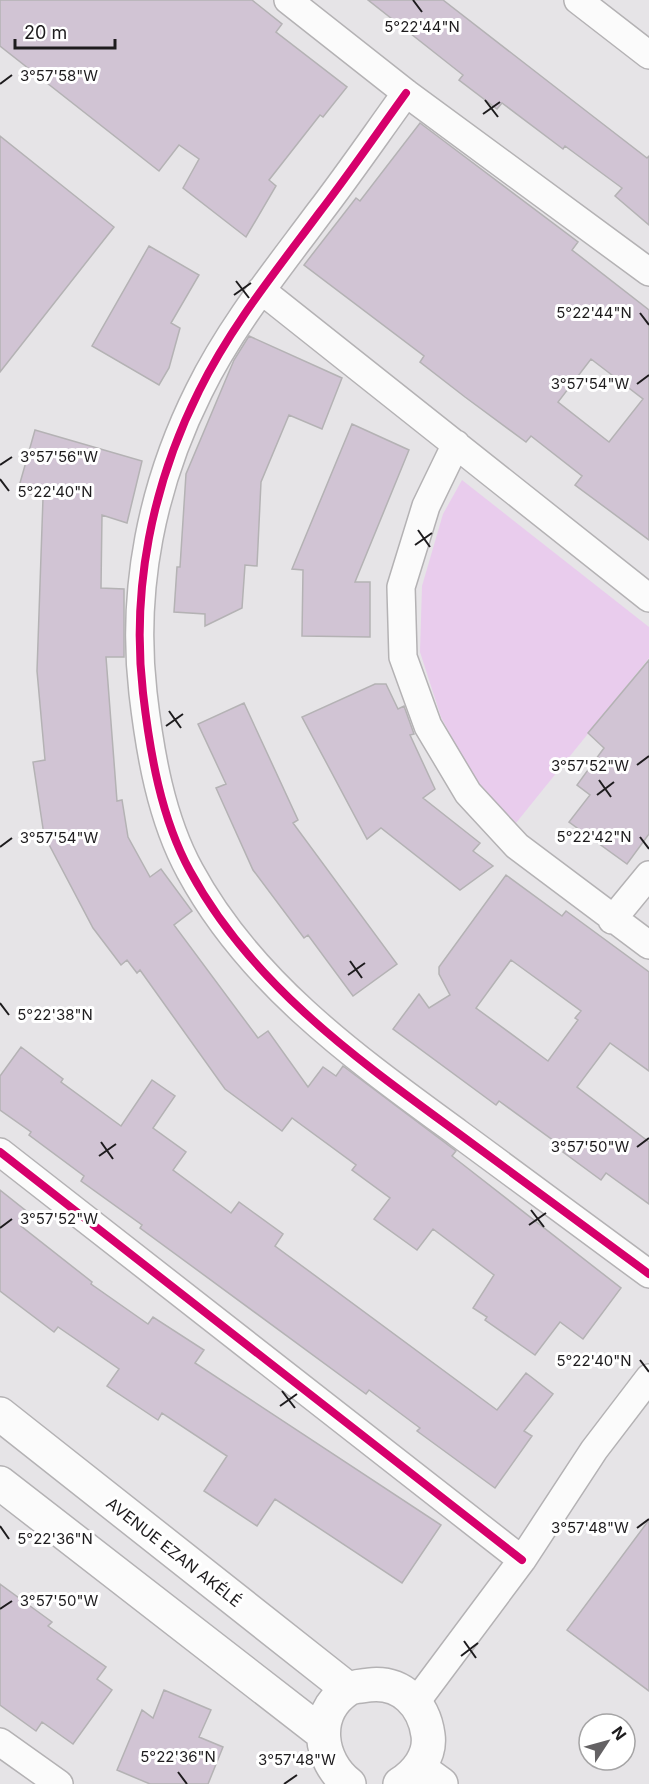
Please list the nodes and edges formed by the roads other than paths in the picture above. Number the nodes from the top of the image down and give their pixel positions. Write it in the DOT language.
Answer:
graph roads {
  1 [pos="288,0"];
  2 [pos="578,0"];
  3 [pos="649,55"];
  4 [pos="406,93"];
  5 [pos="649,272"];
  6 [pos="261,290"];
  7 [pos="456,444"];
  8 [pos="649,598"];
  9 [pos="649,875"];
  10 [pos="612,920"];
  11 [pos="649,945"];
  12 [pos="0,1152"];
  13 [pos="649,1274"];
  14 [pos="649,1378"];
  15 [pos="0,1414"];
  16 [pos="0,1483"];
  17 [pos="522,1560"];
  18 [pos="348,1689"];
  19 [pos="416,1702"];
  20 [pos="322,1733"];
  21 [pos="0,1742"];
  22 [pos="420,1779"];
  23 [pos="58,1784"];
  24 [pos="348,1784"];
  1 -- 4 [label="street"];
  2 -- 3 [label="street"];
  4 -- 5 [label="street"];
  4 -- 6 [label="street"];
  6 -- 7 [label="street"];
  6 -- 13 [label="street"];
  7 -- 8 [label="street"];
  7 -- 10 [label="street"];
  9 -- 10 [label="street"];
  10 -- 11 [label="street"];
  12 -- 17 [label="street"];
  14 -- 17 [label="street"];
  15 -- 18 [label="street, AVENUE EZAN AKÉLÉ"];
  16 -- 20 [label="street"];
  17 -- 19 [label="street"];
  18 -- 19 [label="street"];
  18 -- 20 [label="street"];
  19 -- 22 [label="street"];
  20 -- 24 [label="street"];
  21 -- 23 [label="street"];
}
